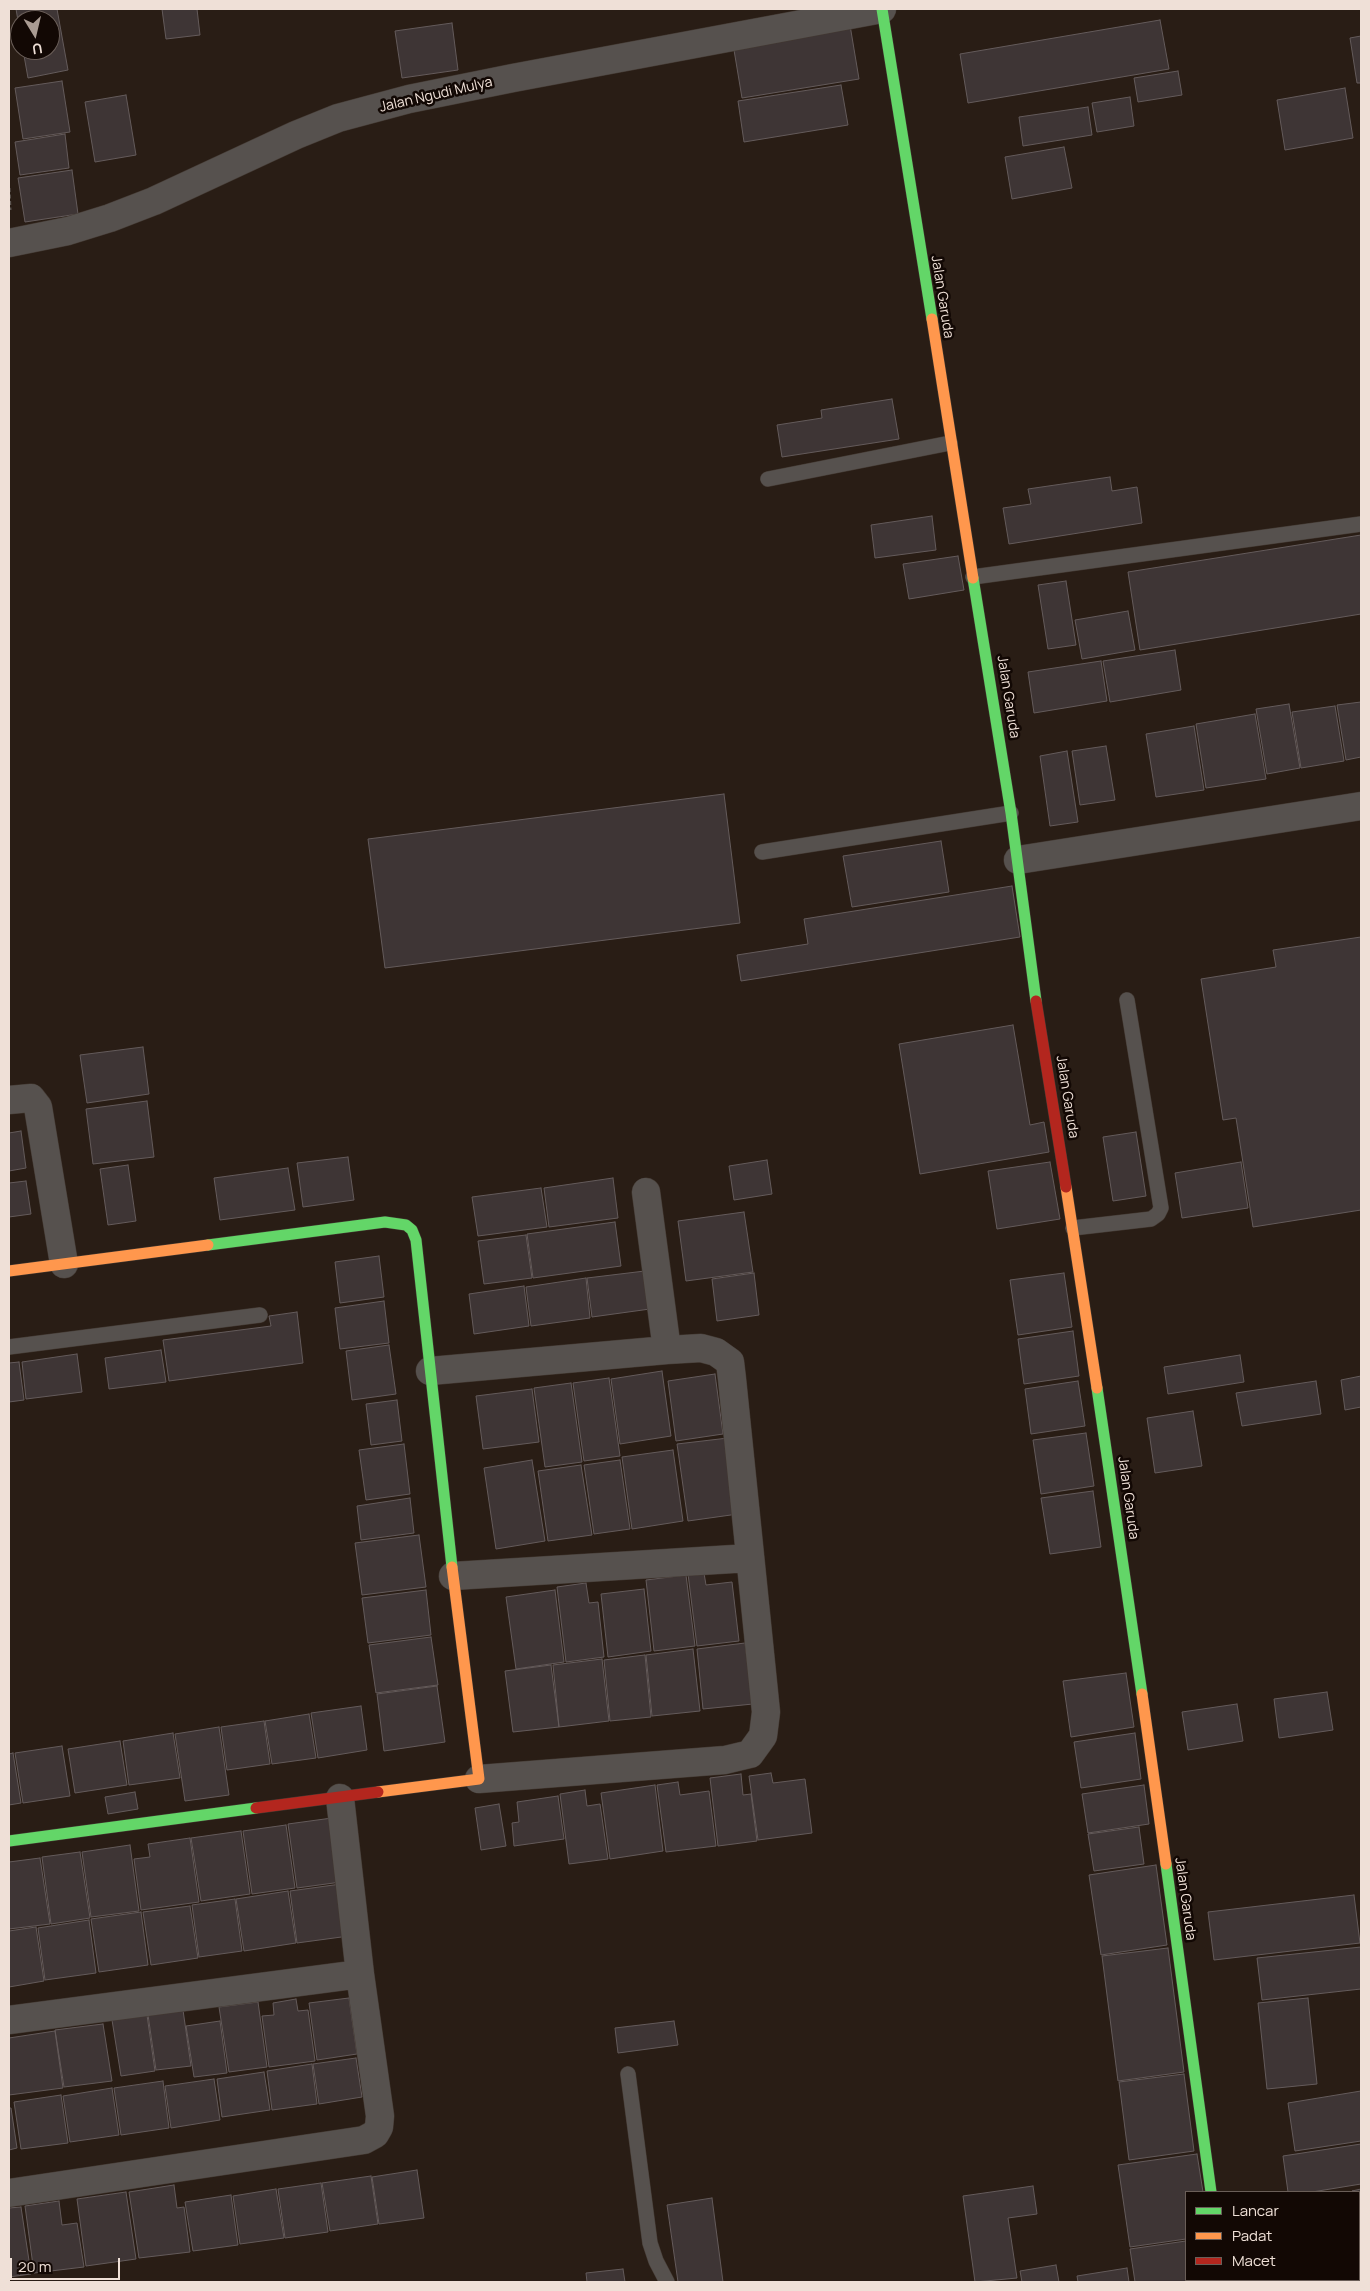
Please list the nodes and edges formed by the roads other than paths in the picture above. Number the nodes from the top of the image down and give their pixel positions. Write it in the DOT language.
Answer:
graph roads {
  1 [pos="882,9"];
  2 [pos="9,243"];
  3 [pos="950,443"];
  4 [pos="768,479"];
  5 [pos="1361,524"];
  6 [pos="973,577"];
  7 [pos="1361,806"];
  8 [pos="1011,814"];
  9 [pos="762,852"];
  10 [pos="1018,860"];
  11 [pos="1127,1000"];
  12 [pos="9,1100"];
  13 [pos="646,1192"];
  14 [pos="1072,1228"];
  15 [pos="64,1264"];
  16 [pos="9,1271"];
  17 [pos="260,1315"];
  18 [pos="9,1347"];
  19 [pos="666,1350"];
  20 [pos="430,1371"];
  21 [pos="750,1558"];
  22 [pos="453,1576"];
  23 [pos="479,1779"];
  24 [pos="340,1798"];
  25 [pos="9,1841"];
  26 [pos="360,1974"];
  27 [pos="9,2020"];
  28 [pos="628,2074"];
  29 [pos="1212,2191"];
  30 [pos="9,2193"];
  31 [pos="667,2282"];
  1 -- 2 [label="street, Jalan Ngudi Mulya"];
  1 -- 3 [label="main road, Jalan Garuda"];
  3 -- 4 [label="lane"];
  3 -- 6 [label="main road, Jalan Garuda"];
  5 -- 6 [label="lane"];
  6 -- 8 [label="main road, Jalan Garuda"];
  7 -- 10 [label="street"];
  8 -- 9 [label="lane"];
  8 -- 10 [label="main road, Jalan Garuda"];
  10 -- 14 [label="main road, Jalan Garuda"];
  11 -- 14 [label="lane"];
  12 -- 15 [label="street"];
  13 -- 19 [label="street"];
  14 -- 29 [label="main road, Jalan Garuda"];
  15 -- 16 [label="main road"];
  15 -- 20 [label="main road"];
  17 -- 18 [label="lane"];
  19 -- 20 [label="street"];
  19 -- 21 [label="street"];
  20 -- 22 [label="main road"];
  21 -- 22 [label="street"];
  21 -- 23 [label="street"];
  22 -- 23 [label="main road"];
  23 -- 24 [label="main road"];
  24 -- 25 [label="main road"];
  24 -- 26 [label="street"];
  26 -- 27 [label="street"];
  26 -- 30 [label="street"];
  28 -- 31 [label="lane"];
}
